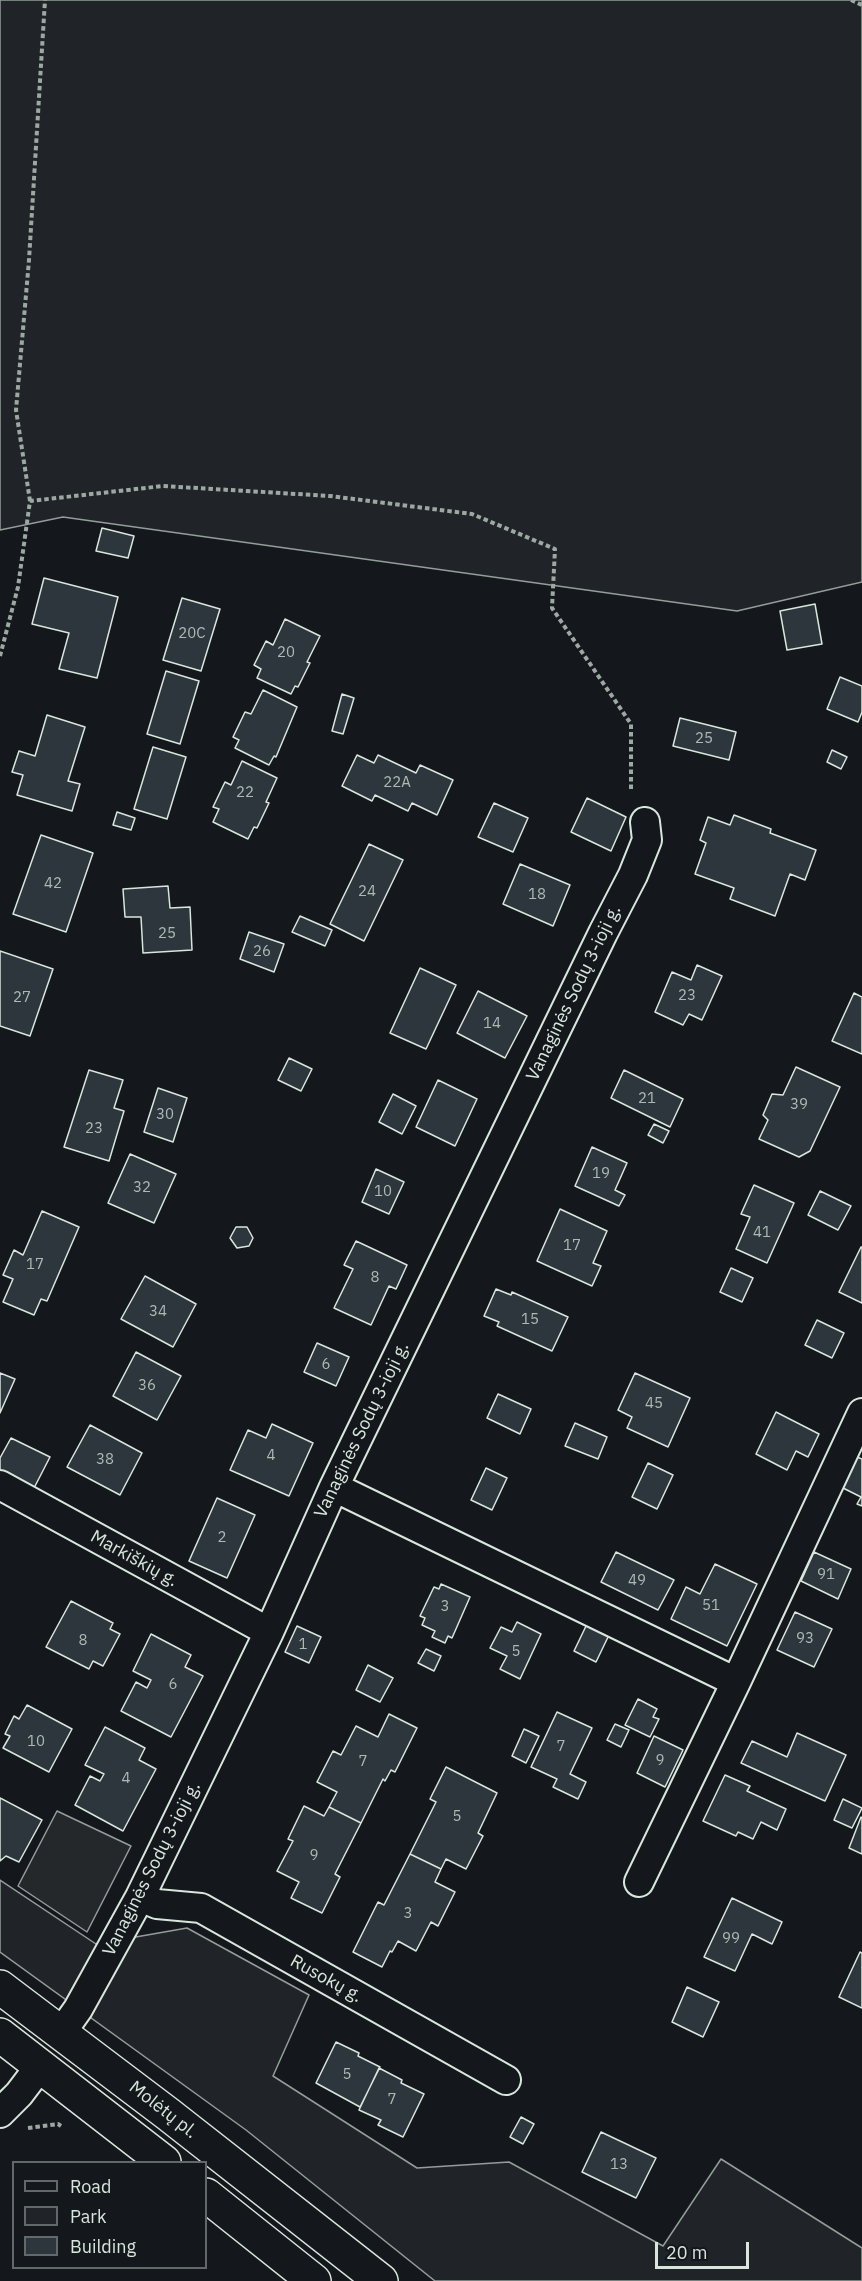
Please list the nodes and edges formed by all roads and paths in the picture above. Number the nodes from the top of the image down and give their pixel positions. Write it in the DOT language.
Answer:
graph roads {
  1 [pos="45,0"];
  2 [pos="851,0"];
  3 [pos="862,5"];
  4 [pos="30,501"];
  5 [pos="0,656"];
  6 [pos="630,792"];
  7 [pos="645,822"];
  8 [pos="862,1413"];
  9 [pos="0,1485"];
  10 [pos="334,1487"];
  11 [pos="269,1632"];
  12 [pos="736,1682"];
  13 [pos="639,1882"];
  14 [pos="140,1897"];
  15 [pos="0,1987"];
  16 [pos="61,2032"];
  17 [pos="0,2035"];
  18 [pos="41,2065"];
  19 [pos="506,2080"];
  20 [pos="0,2113"];
  21 [pos="25,2129"];
  22 [pos="66,2129"];
  23 [pos="161,2161"];
  24 [pos="207,2196"];
  25 [pos="314,2281"];
  26 [pos="381,2281"];
  1 -- 4 [label="path"];
  2 -- 3 [label="path"];
  4 -- 5 [label="path"];
  4 -- 6 [label="path"];
  7 -- 10 [label="street, Vanaginės Sodų 3-ioji g."];
  8 -- 12 [label="street"];
  9 -- 11 [label="street, Markiškių g."];
  10 -- 11 [label="street, Vanaginės Sodų 3-ioji g."];
  10 -- 12 [label="street"];
  11 -- 14 [label="street, Vanaginės Sodų 3-ioji g."];
  12 -- 13 [label="street"];
  14 -- 16 [label="street, Vanaginės Sodų 3-ioji g."];
  14 -- 19 [label="street, Rusokų g."];
  15 -- 16 [label="highway, Molėtų pl."];
  16 -- 26 [label="highway, Molėtų pl."];
  17 -- 18 [label="highway"];
  18 -- 20 [label="street"];
  18 -- 23 [label="highway"];
  21 -- 22 [label="path"];
  24 -- 25 [label="highway"];
}
